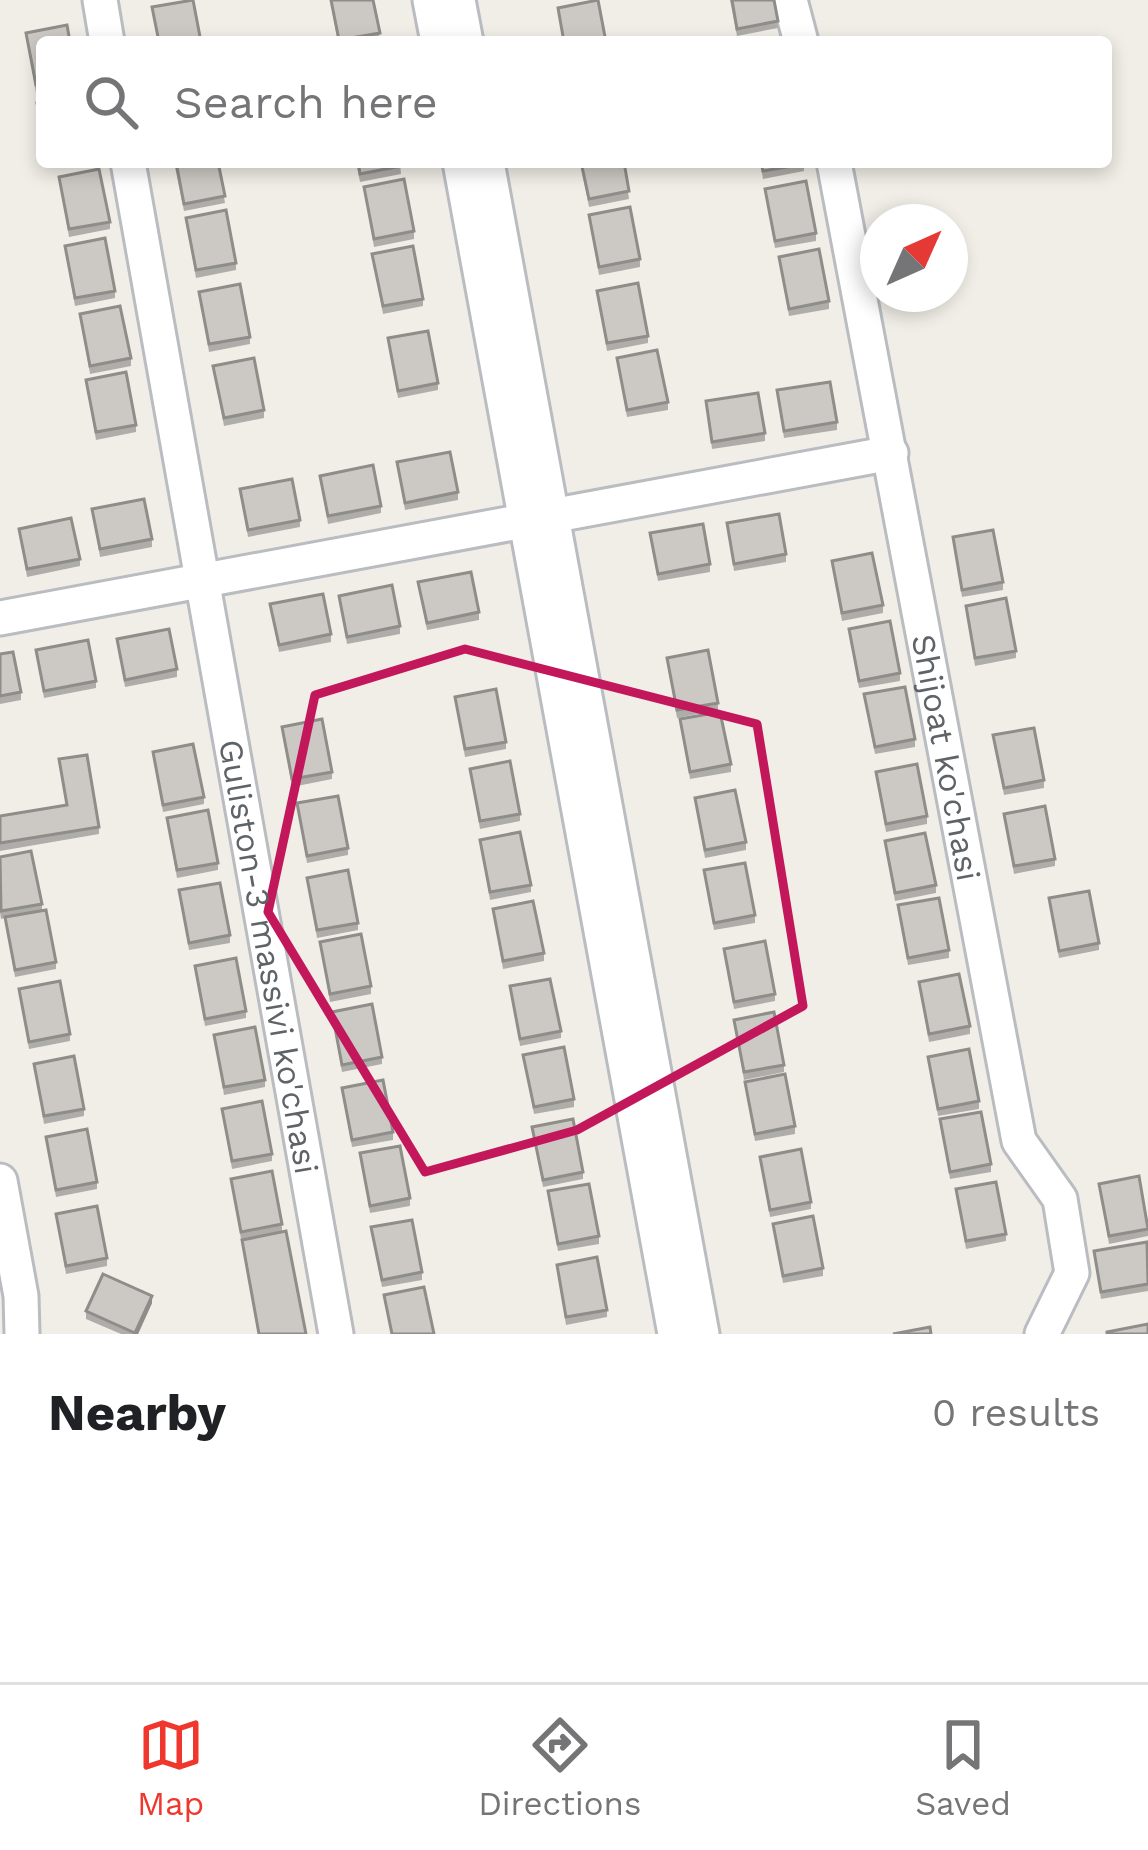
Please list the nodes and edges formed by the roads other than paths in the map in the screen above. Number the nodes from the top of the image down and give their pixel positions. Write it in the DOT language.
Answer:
graph roads {
  1 [pos="100,0"];
  2 [pos="430,0"];
  3 [pos="458,0"];
  4 [pos="790,0"];
  5 [pos="106,36"];
  6 [pos="437,36"];
  7 [pos="465,36"];
  8 [pos="799,36"];
  9 [pos="129,168"];
  10 [pos="461,168"];
  11 [pos="489,168"];
  12 [pos="835,168"];
  13 [pos="891,453"];
  14 [pos="538,519"];
  15 [pos="202,581"];
  16 [pos="0,618"];
  17 [pos="0,1181"];
  18 [pos="22,1334"];
  19 [pos="337,1334"];
  20 [pos="674,1334"];
  21 [pos="702,1334"];
  22 [pos="1042,1334"];
  1 -- 5 [label="street"];
  2 -- 6 [label="street"];
  3 -- 7 [label="street"];
  4 -- 8 [label="street"];
  9 -- 15 [label="street, Guliston-3 massivi ko'chasi"];
  10 -- 14 [label="street"];
  11 -- 14 [label="street"];
  12 -- 13 [label="street, Shijoat ko'chasi"];
  13 -- 14 [label="street"];
  13 -- 22 [label="street, Shijoat ko'chasi"];
  14 -- 15 [label="street"];
  14 -- 20 [label="street"];
  14 -- 21 [label="street"];
  15 -- 16 [label="street"];
  15 -- 19 [label="street, Guliston-3 massivi ko'chasi"];
  17 -- 18 [label="street"];
}
